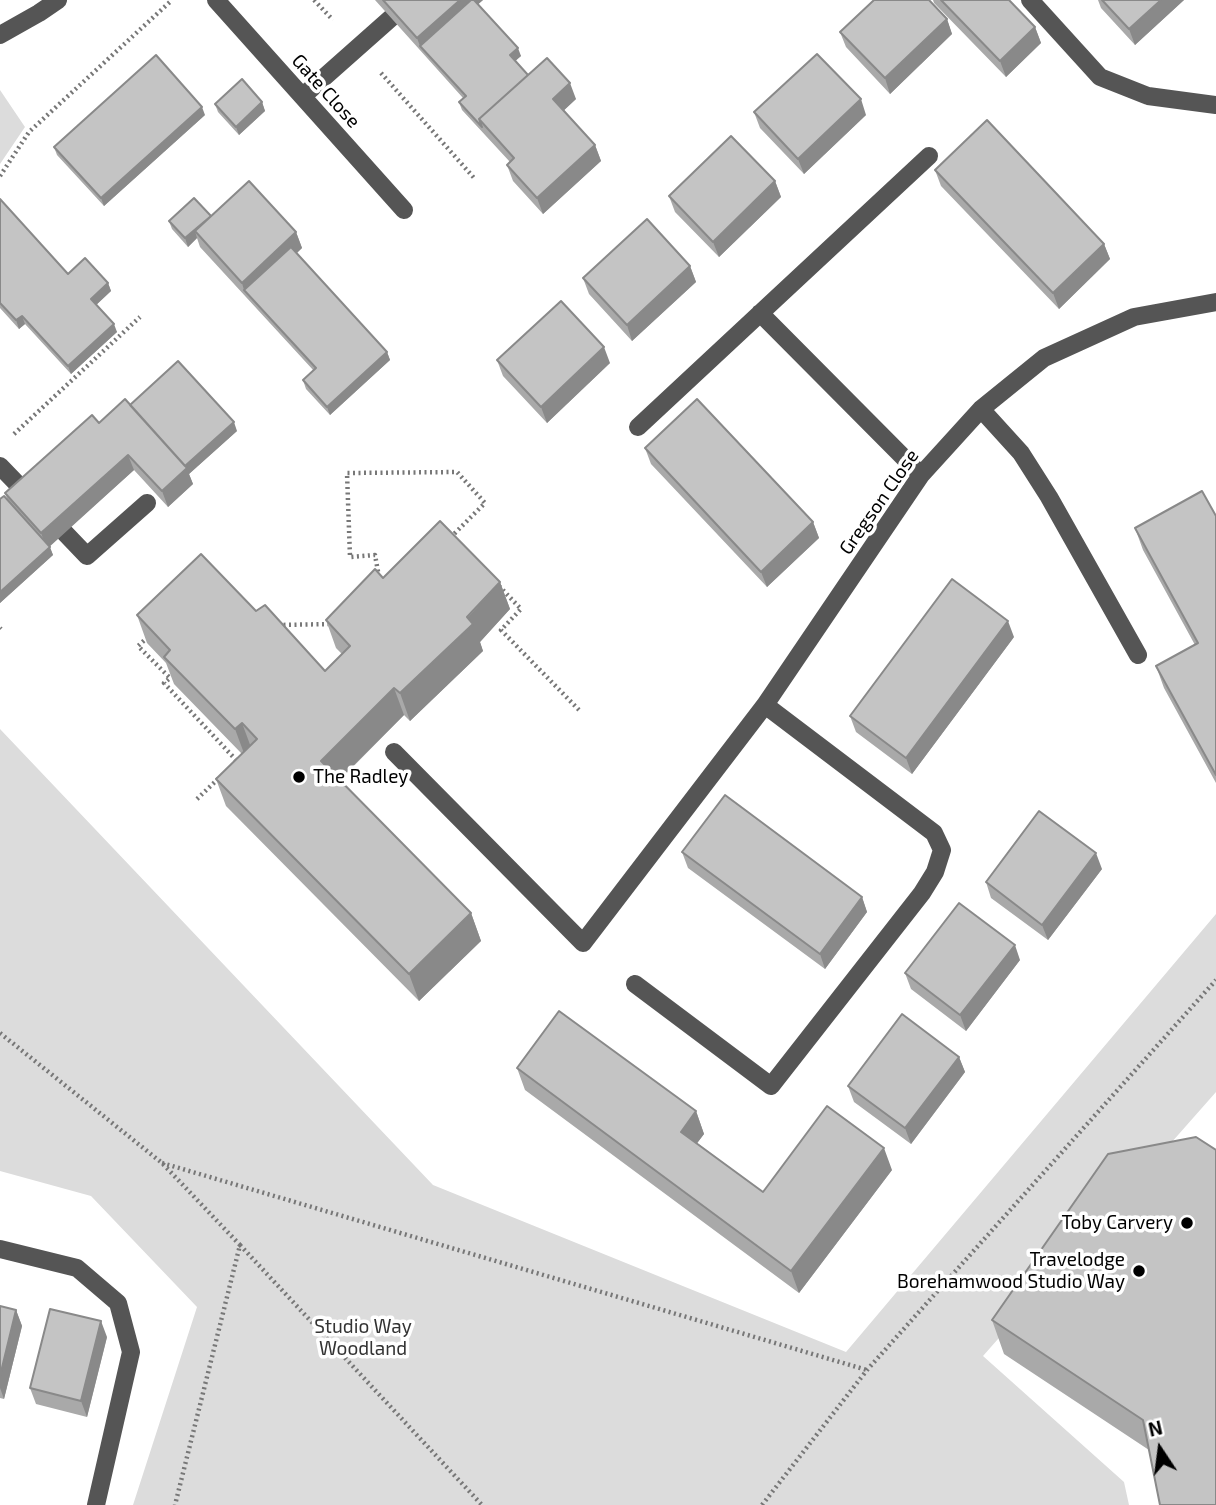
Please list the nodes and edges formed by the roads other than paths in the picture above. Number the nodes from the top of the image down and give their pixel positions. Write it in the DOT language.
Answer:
graph roads {
  1 [pos="58,0"];
  2 [pos="216,0"];
  3 [pos="1031,0"];
  4 [pos="391,18"];
  5 [pos="0,35"];
  6 [pos="303,96"];
  7 [pos="1216,105"];
  8 [pos="929,156"];
  9 [pos="404,210"];
  10 [pos="1216,302"];
  11 [pos="760,313"];
  12 [pos="981,409"];
  13 [pos="638,427"];
  14 [pos="0,466"];
  15 [pos="921,475"];
  16 [pos="27,494"];
  17 [pos="147,503"];
  18 [pos="65,533"];
  19 [pos="1138,655"];
  20 [pos="765,705"];
  21 [pos="394,752"];
  22 [pos="635,984"];
  23 [pos="0,1249"];
  24 [pos="96,1505"];
  1 -- 5 [label="street"];
  2 -- 6 [label="street, Gate Close"];
  3 -- 7 [label="street"];
  4 -- 6 [label="street"];
  6 -- 9 [label="street, Gate Close"];
  8 -- 11 [label="street"];
  10 -- 12 [label="street, Gregson Close"];
  11 -- 13 [label="street"];
  11 -- 15 [label="street"];
  12 -- 15 [label="street, Gregson Close"];
  12 -- 19 [label="street"];
  14 -- 16 [label="street"];
  15 -- 20 [label="street, Gregson Close"];
  17 -- 18 [label="street"];
  20 -- 21 [label="street, Gregson Close"];
  20 -- 22 [label="street"];
  23 -- 24 [label="street"];
}
